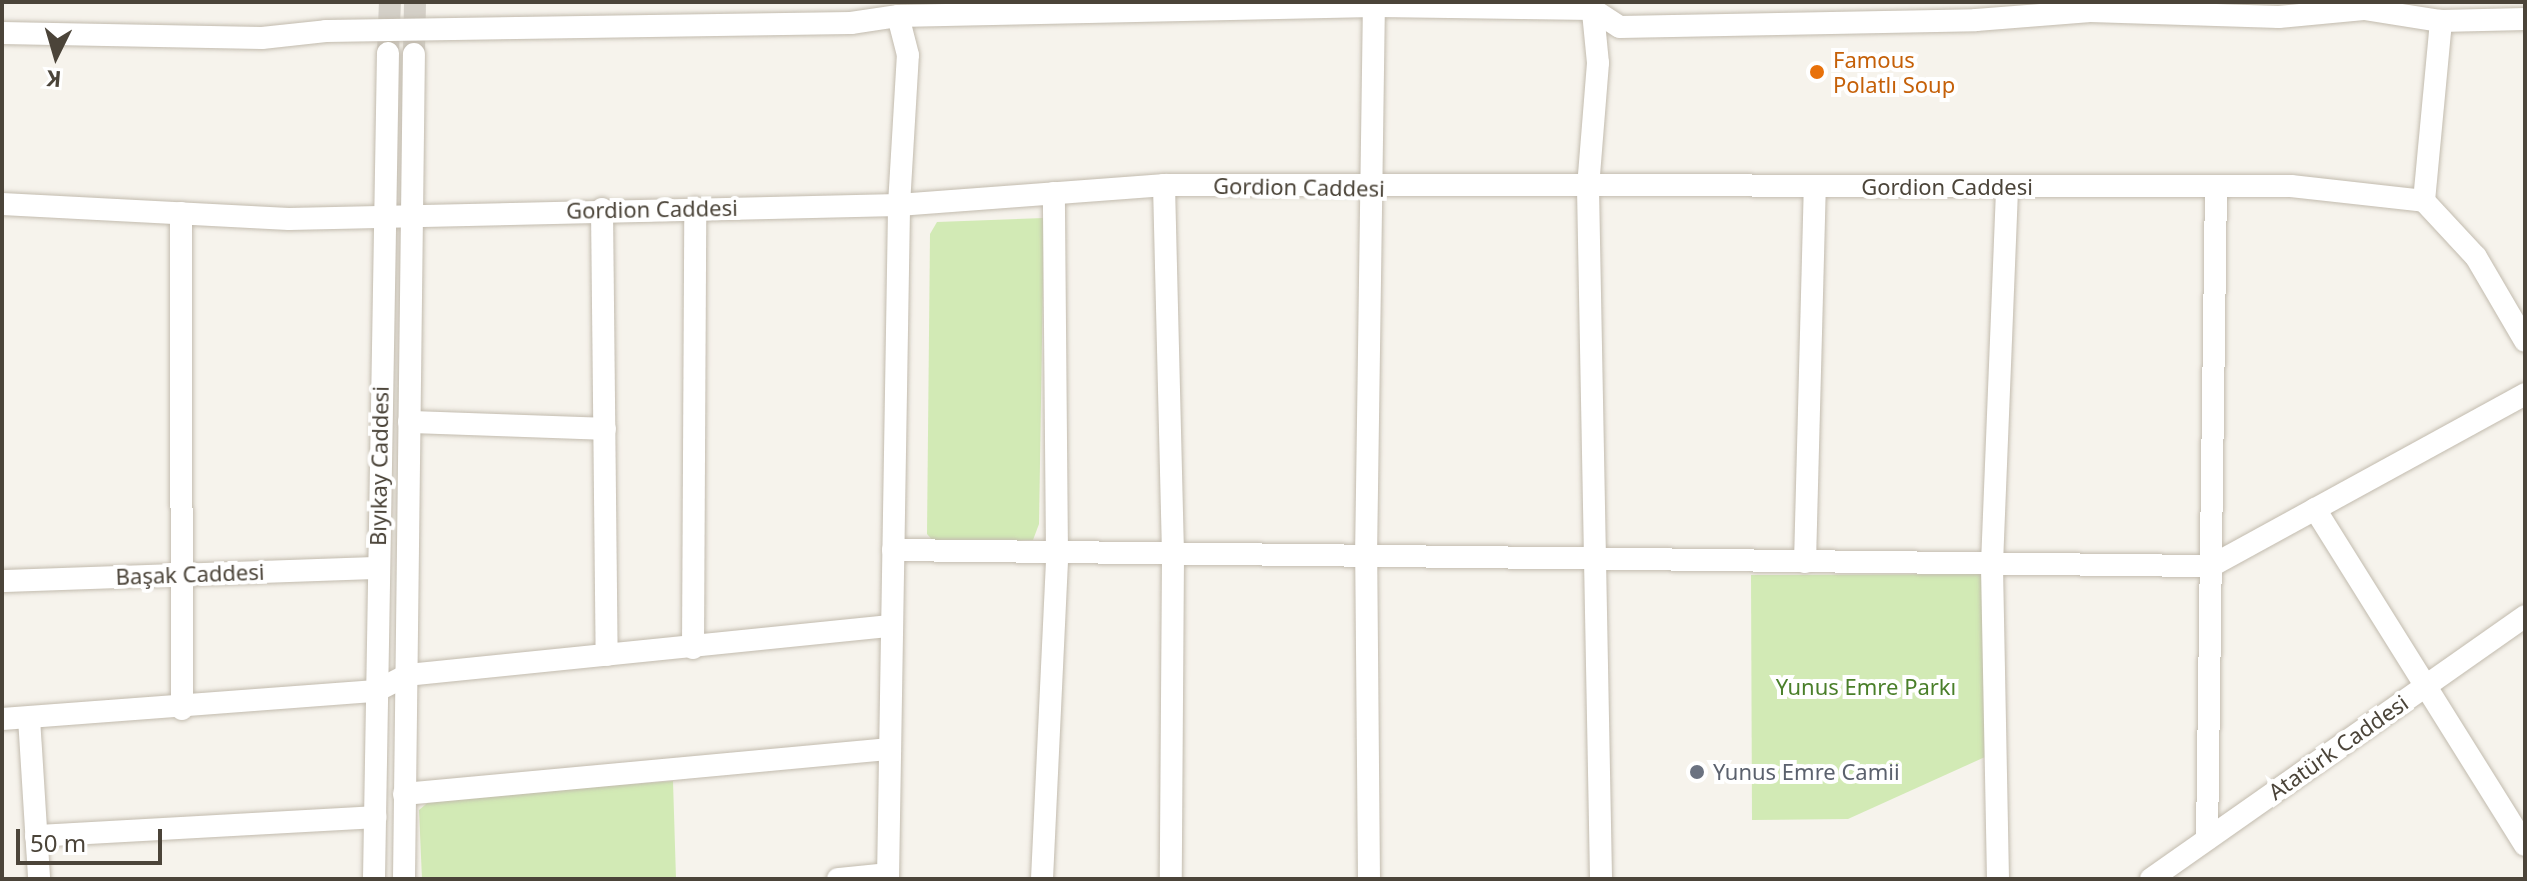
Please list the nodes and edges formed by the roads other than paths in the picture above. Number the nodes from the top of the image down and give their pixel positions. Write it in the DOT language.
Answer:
graph roads {
  1 [pos="1374,4"];
  2 [pos="1592,6"];
  3 [pos="898,16"];
  4 [pos="2525,19"];
  5 [pos="2441,21"];
  6 [pos="2,33"];
  7 [pos="388,53"];
  8 [pos="414,54"];
  9 [pos="1164,185"];
  10 [pos="2216,186"];
  11 [pos="1815,187"];
  12 [pos="2007,187"];
  13 [pos="1372,188"];
  14 [pos="1588,188"];
  15 [pos="1054,193"];
  16 [pos="2424,201"];
  17 [pos="2,204"];
  18 [pos="899,205"];
  19 [pos="695,208"];
  20 [pos="602,209"];
  21 [pos="181,213"];
  22 [pos="411,213"];
  23 [pos="383,214"];
  24 [pos="2525,341"];
  25 [pos="2525,394"];
  26 [pos="409,422"];
  27 [pos="605,429"];
  28 [pos="2315,509"];
  29 [pos="893,550"];
  30 [pos="1057,555"];
  31 [pos="1173,557"];
  32 [pos="1366,559"];
  33 [pos="1595,561"];
  34 [pos="1805,562"];
  35 [pos="1992,564"];
  36 [pos="2211,566"];
  37 [pos="378,568"];
  38 [pos="182,574"];
  39 [pos="2,581"];
  40 [pos="2525,616"];
  41 [pos="892,626"];
  42 [pos="693,648"];
  43 [pos="607,655"];
  44 [pos="407,675"];
  45 [pos="2424,687"];
  46 [pos="376,691"];
  47 [pos="182,709"];
  48 [pos="29,718"];
  49 [pos="2,719"];
  50 [pos="890,749"];
  51 [pos="404,794"];
  52 [pos="375,817"];
  53 [pos="36,836"];
  54 [pos="2207,839"];
  55 [pos="2525,845"];
  56 [pos="888,876"];
  57 [pos="39,879"];
  58 [pos="374,879"];
  59 [pos="404,879"];
  60 [pos="838,879"];
  61 [pos="1042,879"];
  62 [pos="1171,879"];
  63 [pos="1369,879"];
  64 [pos="1601,879"];
  65 [pos="1998,879"];
  66 [pos="2151,879"];
  1 -- 2 [label="street"];
  1 -- 3 [label="street"];
  1 -- 13 [label="street"];
  2 -- 5 [label="street"];
  2 -- 14 [label="street"];
  3 -- 6 [label="street"];
  3 -- 18 [label="street"];
  4 -- 5 [label="street"];
  5 -- 16 [label="street"];
  7 -- 23 [label="street, Bıyıkay Caddesi"];
  8 -- 22 [label="street, Bıyıkay Caddesi"];
  9 -- 13 [label="street, Gordion Caddesi"];
  9 -- 15 [label="street, Gordion Caddesi"];
  9 -- 31 [label="street"];
  10 -- 12 [label="street, Gordion Caddesi"];
  10 -- 16 [label="street, Gordion Caddesi"];
  10 -- 36 [label="street"];
  11 -- 12 [label="street, Gordion Caddesi"];
  11 -- 14 [label="street, Gordion Caddesi"];
  11 -- 34 [label="street"];
  12 -- 35 [label="street"];
  13 -- 14 [label="street, Gordion Caddesi"];
  13 -- 32 [label="street"];
  14 -- 33 [label="street"];
  15 -- 18 [label="street, Gordion Caddesi"];
  15 -- 30 [label="street"];
  16 -- 24 [label="street"];
  17 -- 21 [label="street, Gordion Caddesi"];
  18 -- 19 [label="street, Gordion Caddesi"];
  18 -- 29 [label="street"];
  19 -- 20 [label="street, Gordion Caddesi"];
  19 -- 42 [label="street"];
  20 -- 22 [label="street, Gordion Caddesi"];
  20 -- 27 [label="street"];
  21 -- 23 [label="street, Gordion Caddesi"];
  21 -- 38 [label="street"];
  22 -- 23 [label="street, Gordion Caddesi"];
  22 -- 26 [label="street, Bıyıkay Caddesi"];
  23 -- 37 [label="street, Bıyıkay Caddesi"];
  25 -- 28 [label="street"];
  26 -- 27 [label="street"];
  26 -- 44 [label="street, Bıyıkay Caddesi"];
  27 -- 43 [label="street"];
  28 -- 36 [label="street"];
  28 -- 45 [label="street"];
  29 -- 30 [label="street"];
  29 -- 41 [label="street"];
  30 -- 31 [label="street"];
  30 -- 61 [label="street"];
  31 -- 32 [label="street"];
  31 -- 62 [label="street"];
  32 -- 33 [label="street"];
  32 -- 63 [label="street"];
  33 -- 34 [label="street"];
  33 -- 64 [label="street"];
  34 -- 35 [label="street"];
  35 -- 36 [label="street"];
  35 -- 65 [label="street"];
  36 -- 54 [label="street"];
  37 -- 38 [label="street, Başak Caddesi"];
  37 -- 46 [label="street, Bıyıkay Caddesi"];
  38 -- 39 [label="street, Başak Caddesi"];
  38 -- 47 [label="street"];
  40 -- 45 [label="street, Atatürk Caddesi"];
  41 -- 42 [label="street"];
  41 -- 50 [label="street"];
  42 -- 43 [label="street"];
  43 -- 44 [label="street"];
  44 -- 46 [label="street"];
  44 -- 51 [label="street, Bıyıkay Caddesi"];
  45 -- 54 [label="street, Atatürk Caddesi"];
  45 -- 55 [label="street"];
  46 -- 47 [label="street"];
  46 -- 52 [label="street, Bıyıkay Caddesi"];
  47 -- 48 [label="street"];
  48 -- 49 [label="street"];
  48 -- 53 [label="street"];
  50 -- 51 [label="street"];
  50 -- 56 [label="street"];
  51 -- 59 [label="street, Bıyıkay Caddesi"];
  52 -- 53 [label="street"];
  52 -- 58 [label="street, Bıyıkay Caddesi"];
  53 -- 57 [label="street"];
  54 -- 66 [label="street, Atatürk Caddesi"];
  56 -- 60 [label="street"];
}
